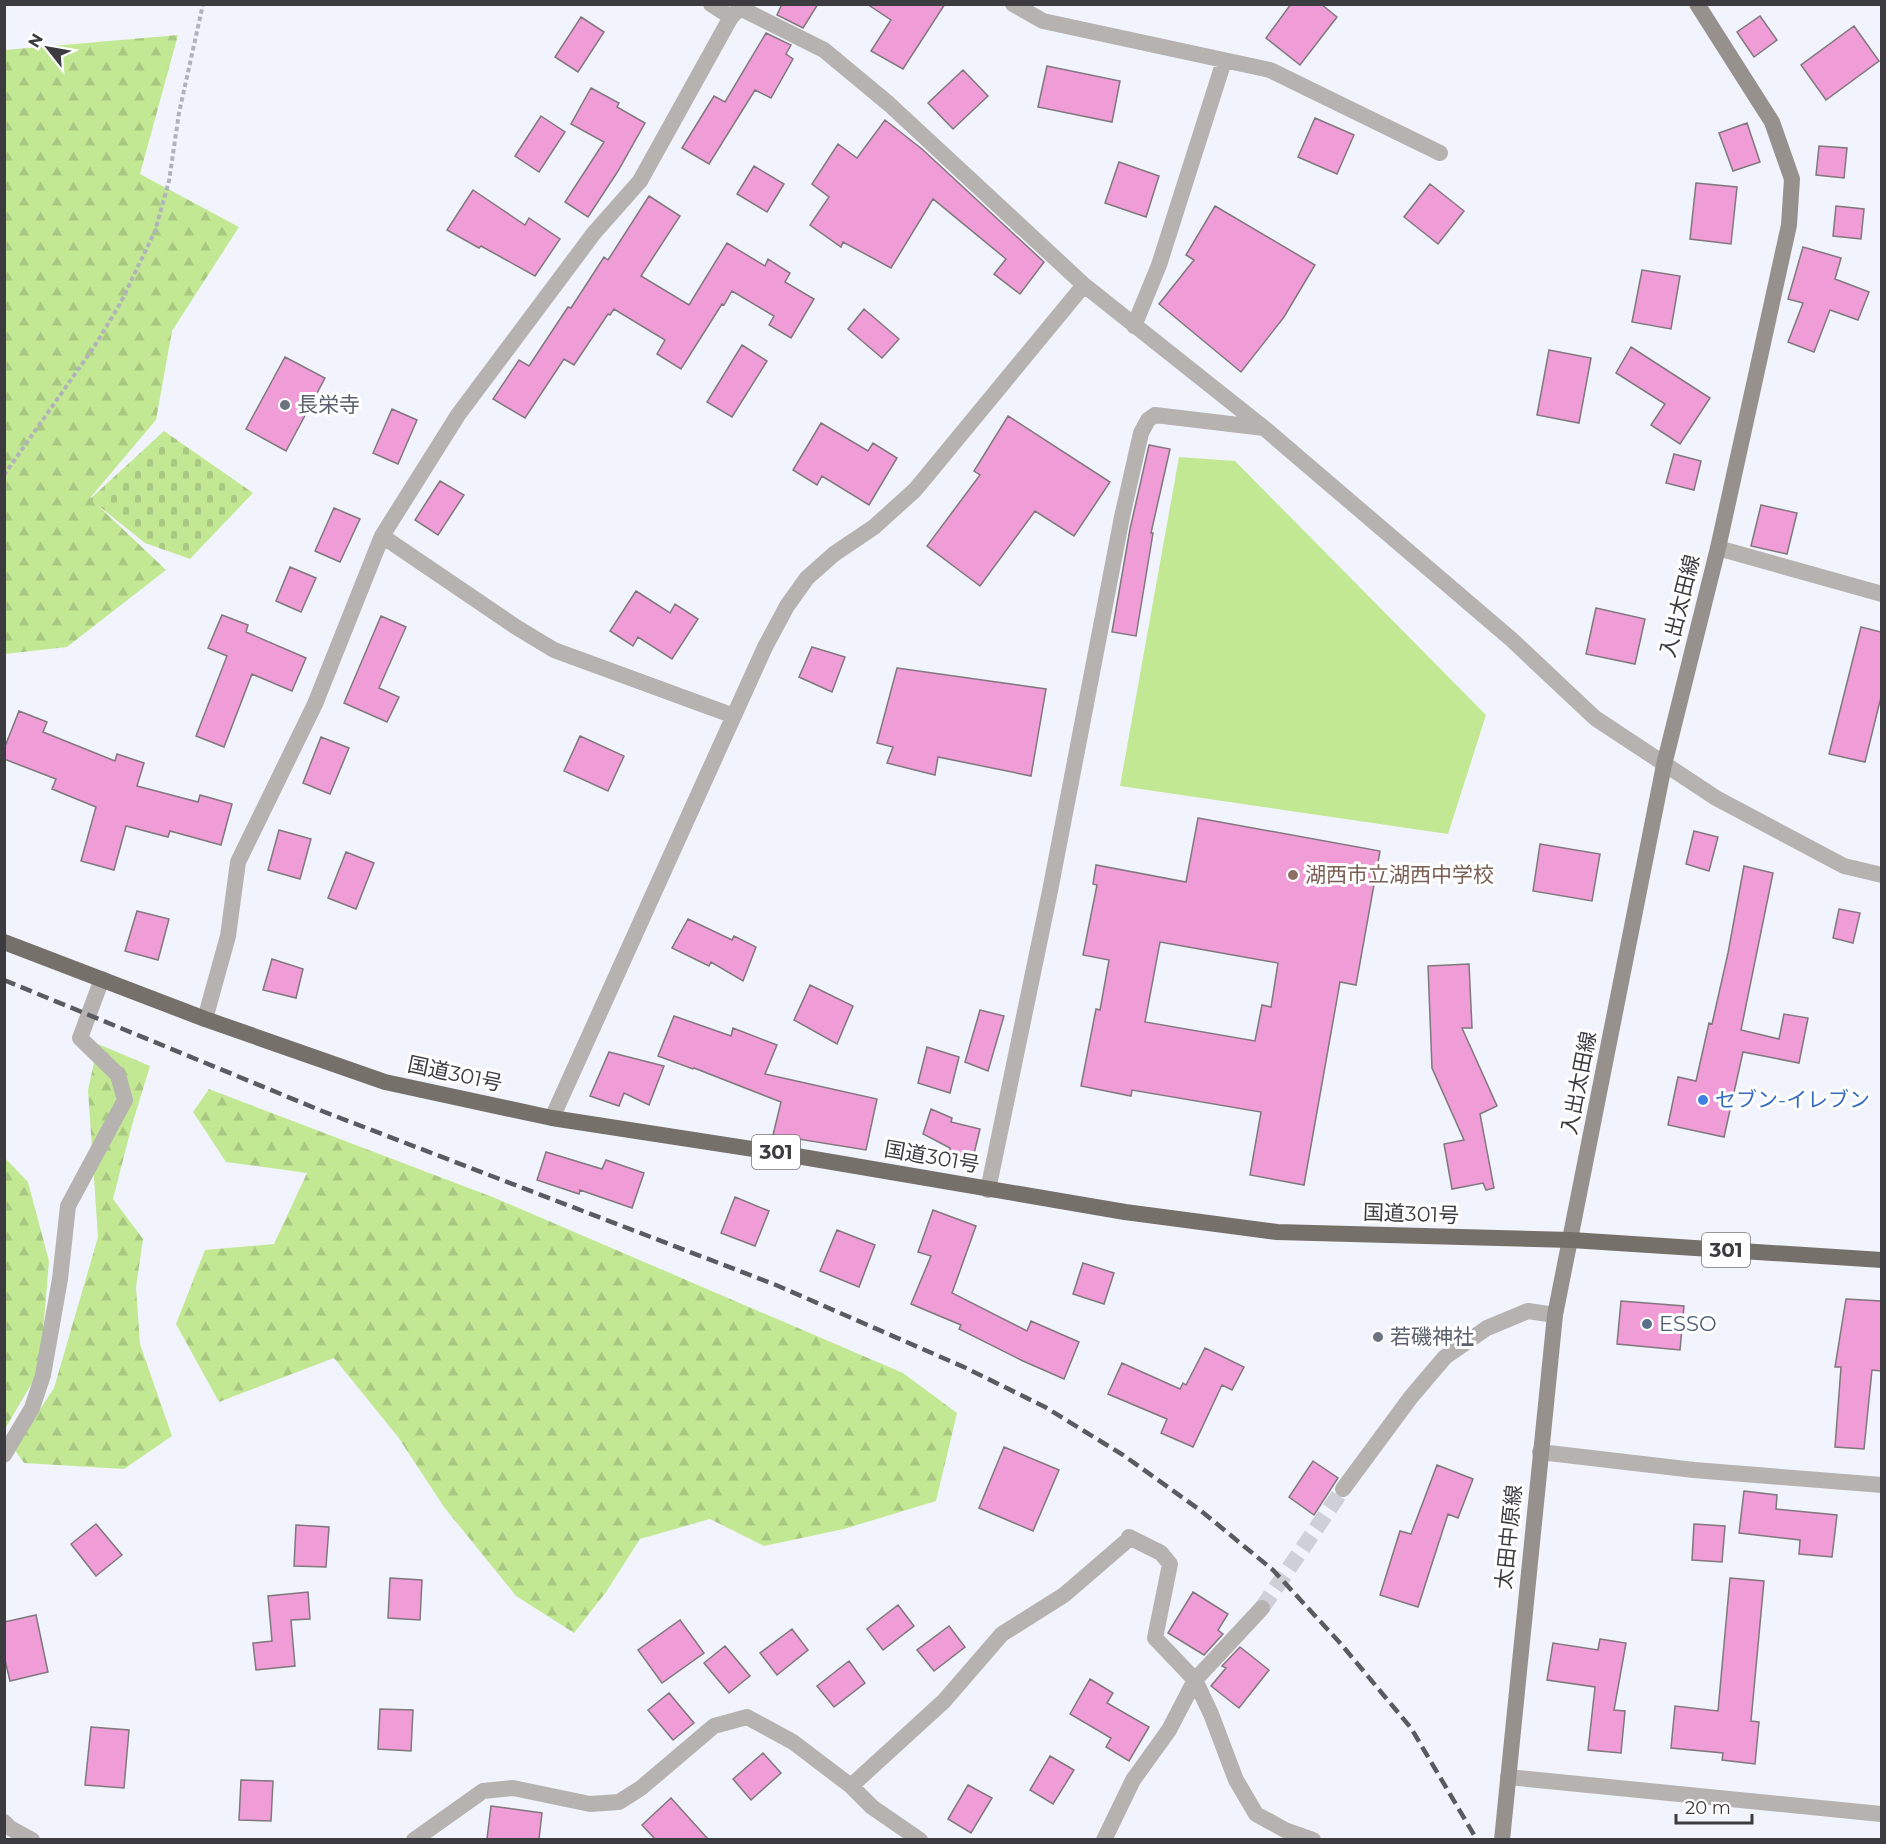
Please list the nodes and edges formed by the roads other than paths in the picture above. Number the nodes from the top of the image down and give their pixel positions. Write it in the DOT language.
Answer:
graph roads {
  1 [pos="711,4"];
  2 [pos="1012,4"];
  3 [pos="1697,4"];
  4 [pos="738,10"];
  5 [pos="1224,61"];
  6 [pos="1440,153"];
  7 [pos="1084,285"];
  8 [pos="1134,326"];
  9 [pos="1264,428"];
  10 [pos="382,536"];
  11 [pos="1718,548"];
  12 [pos="1881,594"];
  13 [pos="734,716"];
  14 [pos="1664,765"];
  15 [pos="1881,875"];
  16 [pos="4,942"];
  17 [pos="102,979"];
  18 [pos="205,1019"];
  19 [pos="552,1118"];
  20 [pos="988,1190"];
  21 [pos="1571,1240"];
  22 [pos="1881,1260"];
  23 [pos="1555,1315"];
  24 [pos="1540,1452"];
  25 [pos="4,1455"];
  26 [pos="1881,1485"];
  27 [pos="1343,1489"];
  28 [pos="1262,1608"];
  29 [pos="1195,1680"];
  30 [pos="1508,1777"];
  31 [pos="851,1786"];
  32 [pos="1881,1814"];
  33 [pos="4,1822"];
  34 [pos="32,1839"];
  35 [pos="414,1839"];
  36 [pos="920,1839"];
  37 [pos="1104,1839"];
  38 [pos="1313,1839"];
  39 [pos="1502,1839"];
  1 -- 4 [label="street"];
  2 -- 5 [label="street"];
  3 -- 11 [label="main road, 入出太田線"];
  4 -- 7 [label="street"];
  4 -- 10 [label="street"];
  5 -- 6 [label="street"];
  5 -- 8 [label="street"];
  7 -- 8 [label="street"];
  7 -- 13 [label="street"];
  8 -- 9 [label="street"];
  9 -- 14 [label="street"];
  9 -- 20 [label="street"];
  10 -- 13 [label="street"];
  10 -- 18 [label="street"];
  11 -- 12 [label="street"];
  11 -- 14 [label="main road, 入出太田線"];
  13 -- 19 [label="street"];
  14 -- 15 [label="street"];
  14 -- 21 [label="main road, 入出太田線"];
  16 -- 17 [label="highway, 国道301号 / 301"];
  17 -- 18 [label="highway, 国道301号 / 301"];
  17 -- 25 [label="street"];
  18 -- 19 [label="highway, 国道301号 / 301"];
  19 -- 20 [label="highway, 国道301号 / 301"];
  20 -- 21 [label="highway, 国道301号 / 301"];
  21 -- 22 [label="highway, 国道301号 / 301"];
  21 -- 23 [label="main road, 太田中原線"];
  23 -- 24 [label="main road, 太田中原線"];
  23 -- 27 [label="street"];
  24 -- 26 [label="street"];
  24 -- 30 [label="main road, 太田中原線"];
  28 -- 29 [label="street"];
  29 -- 31 [label="street"];
  29 -- 37 [label="street"];
  29 -- 38 [label="street"];
  30 -- 32 [label="street"];
  30 -- 39 [label="main road, 太田中原線"];
  31 -- 35 [label="street"];
  31 -- 36 [label="street"];
  33 -- 34 [label="street"];
}
